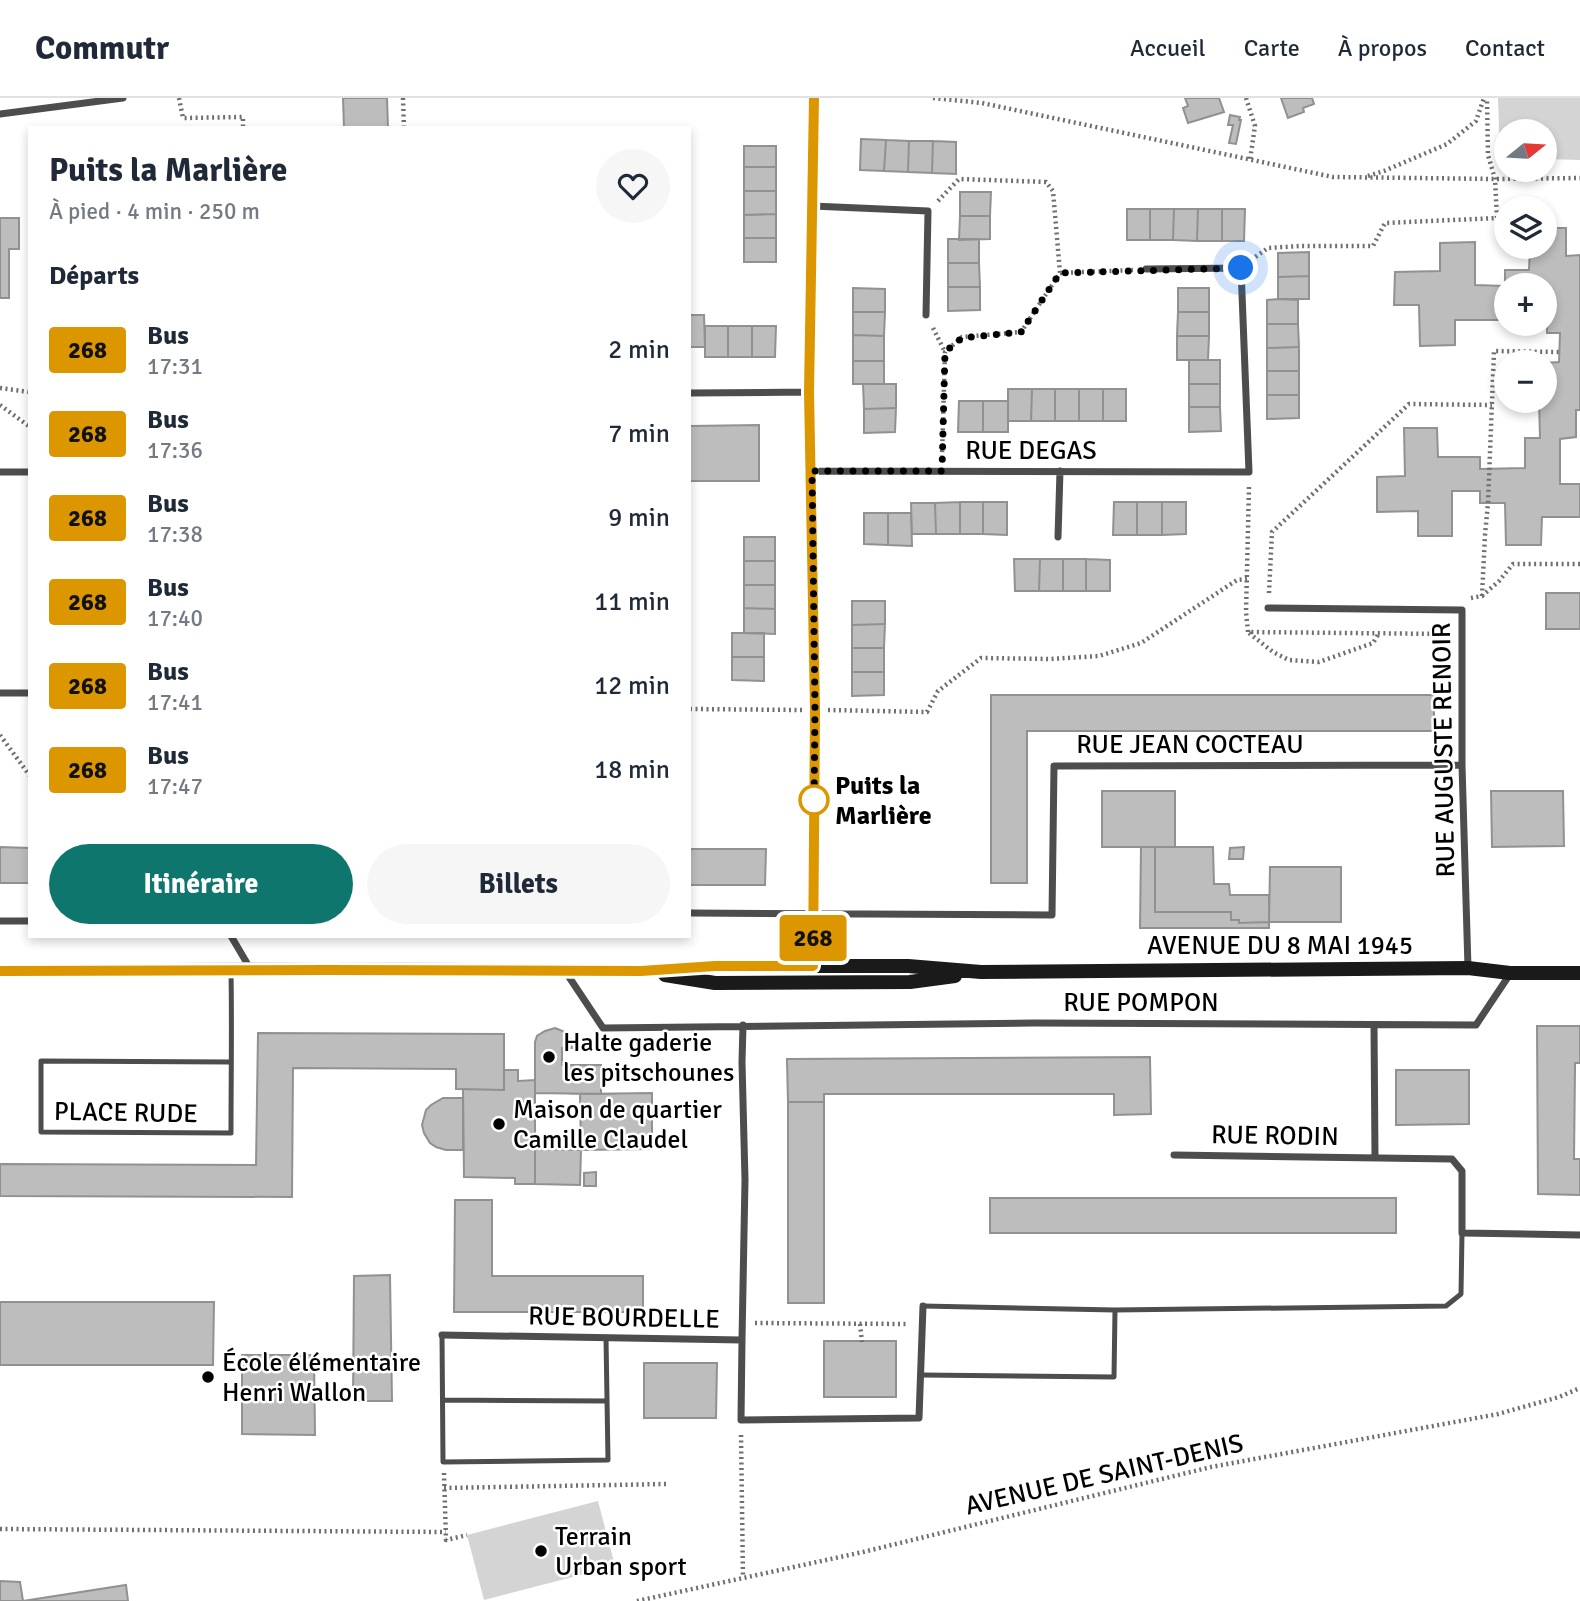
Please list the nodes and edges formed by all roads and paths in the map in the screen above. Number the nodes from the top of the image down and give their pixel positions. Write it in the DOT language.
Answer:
graph roads {
  1 [pos="123,98"];
  2 [pos="179,98"];
  3 [pos="403,98"];
  4 [pos="814,98"];
  5 [pos="933,98"];
  6 [pos="1246,98"];
  7 [pos="1485,98"];
  8 [pos="0,114"];
  9 [pos="243,126"];
  10 [pos="404,126"];
  11 [pos="1250,160"];
  12 [pos="1494,176"];
  13 [pos="1365,178"];
  14 [pos="1558,178"];
  15 [pos="1580,178"];
  16 [pos="1494,179"];
  17 [pos="1495,182"];
  18 [pos="812,206"];
  19 [pos="928,211"];
  20 [pos="1241,268"];
  21 [pos="1146,269"];
  22 [pos="1060,273"];
  23 [pos="926,315"];
  24 [pos="945,352"];
  25 [pos="1559,352"];
  26 [pos="0,388"];
  27 [pos="28,392"];
  28 [pos="809,392"];
  29 [pos="691,393"];
  30 [pos="0,405"];
  31 [pos="1492,405"];
  32 [pos="28,426"];
  33 [pos="812,471"];
  34 [pos="942,471"];
  35 [pos="1060,471"];
  36 [pos="0,472"];
  37 [pos="28,472"];
  38 [pos="1059,537"];
  39 [pos="1580,564"];
  40 [pos="1247,579"];
  41 [pos="1482,596"];
  42 [pos="1268,608"];
  43 [pos="1462,610"];
  44 [pos="1248,632"];
  45 [pos="1379,633"];
  46 [pos="0,693"];
  47 [pos="28,693"];
  48 [pos="691,709"];
  49 [pos="815,710"];
  50 [pos="0,735"];
  51 [pos="1462,765"];
  52 [pos="28,773"];
  53 [pos="691,913"];
  54 [pos="813,914"];
  55 [pos="0,921"];
  56 [pos="28,921"];
  57 [pos="232,938"];
  58 [pos="813,966"];
  59 [pos="1468,968"];
  60 [pos="565,970"];
  61 [pos="0,971"];
  62 [pos="231,971"];
  63 [pos="251,971"];
  64 [pos="641,971"];
  65 [pos="981,972"];
  66 [pos="1510,973"];
  67 [pos="1580,973"];
  68 [pos="813,983"];
  69 [pos="743,1025"];
  70 [pos="1374,1025"];
  71 [pos="231,1062"];
  72 [pos="1174,1155"];
  73 [pos="1375,1158"];
  74 [pos="1462,1233"];
  75 [pos="1580,1235"];
  76 [pos="923,1306"];
  77 [pos="1115,1310"];
  78 [pos="742,1323"];
  79 [pos="860,1324"];
  80 [pos="922,1325"];
  81 [pos="442,1335"];
  82 [pos="606,1338"];
  83 [pos="742,1340"];
  84 [pos="862,1342"];
  85 [pos="921,1375"];
  86 [pos="1580,1388"];
  87 [pos="443,1400"];
  88 [pos="607,1401"];
  89 [pos="741,1420"];
  90 [pos="443,1462"];
  91 [pos="666,1484"];
  92 [pos="444,1488"];
  93 [pos="0,1529"];
  94 [pos="446,1532"];
  95 [pos="467,1535"];
  96 [pos="743,1578"];
  97 [pos="637,1601"];
  1 -- 8 [label="street"];
  2 -- 9 [label="path"];
  3 -- 10 [label="path"];
  4 -- 18 [label="street"];
  5 -- 11 [label="path"];
  6 -- 11 [label="path"];
  7 -- 12 [label="path"];
  7 -- 13 [label="path"];
  11 -- 13 [label="path"];
  13 -- 16 [label="path"];
  14 -- 15 [label="path"];
  17 -- 20 [label="path"];
  18 -- 19 [label="street"];
  18 -- 28 [label="street"];
  19 -- 22 [label="path"];
  19 -- 23 [label="street"];
  20 -- 21 [label="street"];
  20 -- 35 [label="street, RUE DEGAS"];
  21 -- 22 [label="path"];
  22 -- 24 [label="path"];
  23 -- 24 [label="path"];
  24 -- 34 [label="path"];
  25 -- 31 [label="path"];
  26 -- 27 [label="path"];
  28 -- 29 [label="street"];
  28 -- 33 [label="street"];
  30 -- 32 [label="path"];
  31 -- 41 [label="path"];
  31 -- 42 [label="path"];
  33 -- 34 [label="street, RUE DEGAS"];
  33 -- 49 [label="street"];
  34 -- 35 [label="street, RUE DEGAS"];
  35 -- 38 [label="street"];
  36 -- 37 [label="street"];
  39 -- 41 [label="path"];
  40 -- 49 [label="path"];
  41 -- 43 [label="path"];
  42 -- 43 [label="street, RUE AUGUSTE RENOIR"];
  43 -- 51 [label="street, RUE AUGUSTE RENOIR"];
  44 -- 45 [label="path"];
  46 -- 47 [label="street"];
  48 -- 49 [label="path"];
  49 -- 54 [label="street"];
  50 -- 52 [label="path"];
  51 -- 54 [label="street, RUE JEAN COCTEAU"];
  51 -- 59 [label="street, RUE AUGUSTE RENOIR"];
  53 -- 54 [label="street"];
  54 -- 58 [label="street"];
  55 -- 56 [label="street"];
  57 -- 63 [label="street"];
  58 -- 64 [label="main road, AVENUE DU 8 MAI 1945"];
  58 -- 65 [label="main road, AVENUE DU 8 MAI 1945"];
  58 -- 68 [label="street"];
  59 -- 65 [label="main road, AVENUE DU 8 MAI 1945"];
  59 -- 66 [label="main road, AVENUE DU 8 MAI 1945"];
  60 -- 63 [label="main road, AVENUE DU 8 MAI 1945"];
  60 -- 64 [label="main road, AVENUE DU 8 MAI 1945"];
  60 -- 69 [label="street, RUE POMPON"];
  61 -- 62 [label="main road, AVENUE DU 8 MAI 1945"];
  62 -- 63 [label="main road, AVENUE DU 8 MAI 1945"];
  62 -- 71 [label="lane, PLACE RUDE"];
  64 -- 68 [label="main road, AVENUE DU 8 MAI 1945"];
  65 -- 68 [label="main road, AVENUE DU 8 MAI 1945"];
  66 -- 67 [label="main road, AVENUE DU 8 MAI 1945"];
  66 -- 70 [label="street, RUE POMPON"];
  69 -- 70 [label="street, RUE POMPON"];
  69 -- 78 [label="street, RUE BOURDELLE"];
  70 -- 73 [label="street, RUE RODIN"];
  71 -- 71 [label="lane, PLACE RUDE"];
  72 -- 73 [label="street, RUE RODIN"];
  73 -- 74 [label="street, RUE RODIN"];
  74 -- 75 [label="street"];
  74 -- 77 [label="lane"];
  76 -- 77 [label="lane"];
  76 -- 80 [label="street"];
  77 -- 85 [label="lane"];
  78 -- 79 [label="path"];
  78 -- 83 [label="street, RUE BOURDELLE"];
  79 -- 80 [label="path"];
  79 -- 84 [label="path"];
  80 -- 85 [label="street"];
  81 -- 82 [label="street, RUE BOURDELLE"];
  81 -- 87 [label="lane"];
  82 -- 83 [label="street, RUE BOURDELLE"];
  82 -- 88 [label="lane"];
  83 -- 89 [label="street"];
  85 -- 89 [label="street"];
  86 -- 96 [label="path, AVENUE DE SAINT-DENIS"];
  87 -- 88 [label="lane"];
  87 -- 90 [label="lane"];
  88 -- 90 [label="lane"];
  89 -- 96 [label="path"];
  90 -- 92 [label="path"];
  91 -- 92 [label="path"];
  92 -- 94 [label="path"];
  93 -- 94 [label="path"];
  94 -- 95 [label="path"];
  96 -- 97 [label="path, AVENUE DE SAINT-DENIS"];
}
